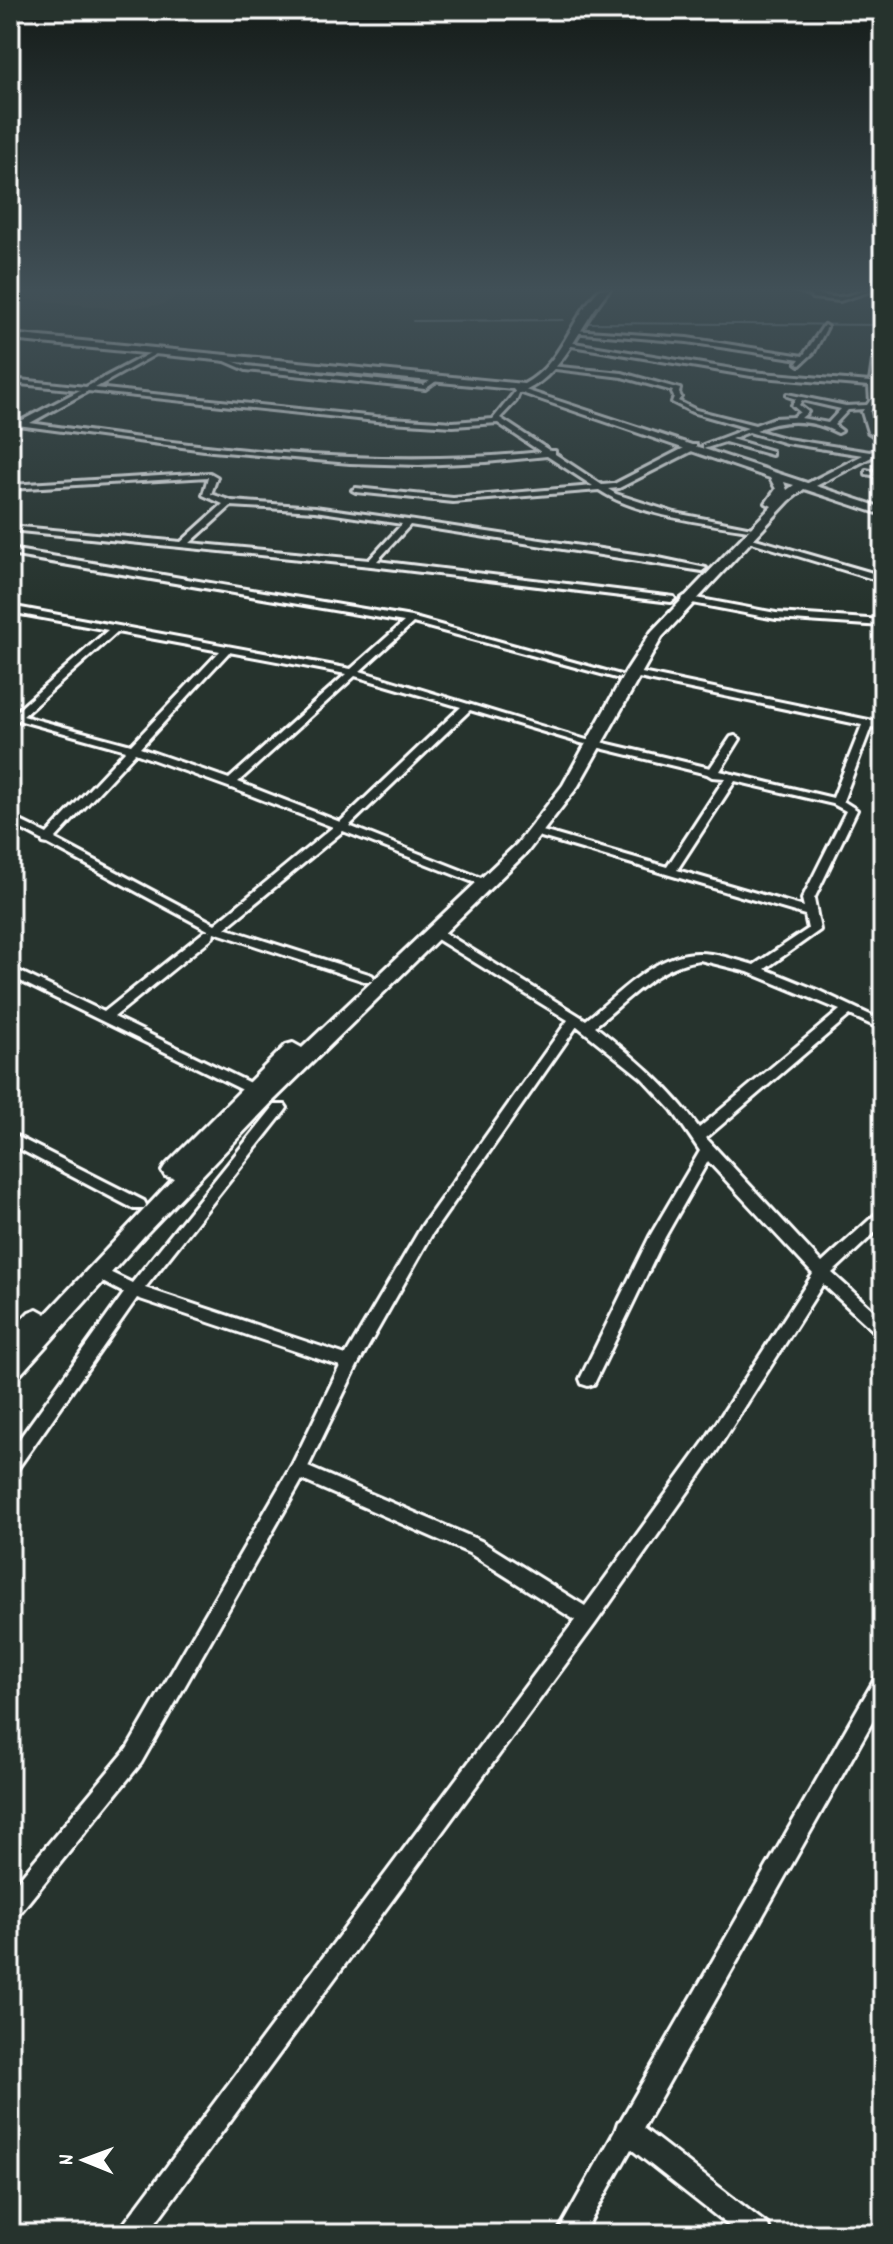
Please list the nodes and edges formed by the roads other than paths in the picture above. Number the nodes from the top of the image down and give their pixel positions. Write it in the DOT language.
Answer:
graph roads {
  1 [pos="79,394"];
  2 [pos="114,394"];
  3 [pos="517,394"];
  4 [pos="537,394"];
  5 [pos="553,394"];
  6 [pos="676,394"];
  7 [pos="872,394"];
  8 [pos="789,395"];
  9 [pos="800,398"];
  10 [pos="821,401"];
  11 [pos="866,407"];
  12 [pos="846,408"];
  13 [pos="804,412"];
  14 [pos="795,419"];
  15 [pos="499,421"];
  16 [pos="23,423"];
  17 [pos="10,425"];
  18 [pos="830,425"];
  19 [pos="751,428"];
  20 [pos="838,431"];
  21 [pos="722,439"];
  22 [pos="883,440"];
  23 [pos="786,441"];
  24 [pos="693,447"];
  25 [pos="706,447"];
  26 [pos="879,451"];
  27 [pos="552,453"];
  28 [pos="769,453"];
  29 [pos="757,464"];
  30 [pos="869,472"];
  31 [pos="883,475"];
  32 [pos="796,483"];
  33 [pos="10,487"];
  34 [pos="601,488"];
  35 [pos="356,490"];
  36 [pos="229,503"];
  37 [pos="883,510"];
  38 [pos="408,522"];
  39 [pos="10,528"];
  40 [pos="748,533"];
  41 [pos="184,544"];
  42 [pos="10,552"];
  43 [pos="371,563"];
  44 [pos="702,568"];
  45 [pos="883,579"];
  46 [pos="678,599"];
  47 [pos="10,609"];
  48 [pos="411,620"];
  49 [pos="883,623"];
  50 [pos="115,628"];
  51 [pos="228,648"];
  52 [pos="355,673"];
  53 [pos="626,675"];
  54 [pos="467,707"];
  55 [pos="13,720"];
  56 [pos="868,722"];
  57 [pos="883,726"];
  58 [pos="735,739"];
  59 [pos="590,743"];
  60 [pos="131,749"];
  61 [pos="712,774"];
  62 [pos="731,778"];
  63 [pos="230,784"];
  64 [pos="837,802"];
  65 [pos="551,804"];
  66 [pos="10,819"];
  67 [pos="337,828"];
  68 [pos="535,832"];
  69 [pos="47,841"];
  70 [pos="669,873"];
  71 [pos="477,880"];
  72 [pos="811,913"];
  73 [pos="212,931"];
  74 [pos="436,933"];
  75 [pos="755,970"];
  76 [pos="10,971"];
  77 [pos="368,978"];
  78 [pos="848,1010"];
  79 [pos="106,1017"];
  80 [pos="581,1022"];
  81 [pos="883,1026"];
  82 [pos="251,1089"];
  83 [pos="280,1108"];
  84 [pos="10,1138"];
  85 [pos="703,1144"];
  86 [pos="139,1205"];
  87 [pos="883,1216"];
  88 [pos="96,1272"];
  89 [pos="822,1273"];
  90 [pos="134,1291"];
  91 [pos="883,1329"];
  92 [pos="10,1348"];
  93 [pos="350,1363"];
  94 [pos="10,1370"];
  95 [pos="588,1379"];
  96 [pos="10,1466"];
  97 [pos="298,1470"];
  98 [pos="588,1618"];
  99 [pos="883,1684"];
  100 [pos="10,1907"];
  101 [pos="626,2130"];
  102 [pos="132,2234"];
  103 [pos="569,2234"];
  104 [pos="759,2234"];
  1 -- 16 [label="street"];
  2 -- 15 [label="street"];
  3 -- 15 [label="street"];
  4 -- 24 [label="main road"];
  5 -- 25 [label="main road"];
  6 -- 19 [label="street"];
  7 -- 11 [label="street"];
  8 -- 9 [label="street"];
  9 -- 10 [label="street"];
  9 -- 13 [label="street"];
  10 -- 12 [label="street"];
  10 -- 13 [label="street"];
  11 -- 12 [label="street"];
  11 -- 22 [label="street"];
  12 -- 18 [label="street"];
  13 -- 14 [label="street"];
  14 -- 18 [label="street"];
  14 -- 19 [label="street"];
  15 -- 27 [label="street"];
  16 -- 17 [label="street"];
  16 -- 27 [label="street"];
  18 -- 20 [label="street"];
  19 -- 21 [label="street"];
  19 -- 23 [label="street"];
  21 -- 25 [label="street"];
  21 -- 28 [label="street"];
  23 -- 26 [label="street"];
  23 -- 28 [label="street"];
  24 -- 32 [label="main road"];
  24 -- 34 [label="street"];
  25 -- 29 [label="main road"];
  26 -- 32 [label="street"];
  27 -- 34 [label="street"];
  28 -- 29 [label="street"];
  29 -- 32 [label="main road"];
  30 -- 31 [label="street"];
  32 -- 37 [label="main road"];
  32 -- 40 [label="main road"];
  33 -- 36 [label="street"];
  34 -- 35 [label="street"];
  34 -- 40 [label="street"];
  36 -- 38 [label="street"];
  36 -- 41 [label="street"];
  38 -- 43 [label="street"];
  38 -- 44 [label="street"];
  39 -- 41 [label="street"];
  40 -- 44 [label="main road"];
  40 -- 45 [label="street"];
  40 -- 46 [label="main road"];
  41 -- 43 [label="street"];
  42 -- 48 [label="street"];
  43 -- 46 [label="street"];
  44 -- 46 [label="main road"];
  46 -- 49 [label="street"];
  46 -- 53 [label="main road"];
  47 -- 50 [label="street"];
  48 -- 52 [label="street"];
  48 -- 53 [label="street"];
  50 -- 51 [label="street"];
  50 -- 55 [label="street"];
  51 -- 52 [label="street"];
  51 -- 60 [label="street"];
  52 -- 54 [label="street"];
  52 -- 63 [label="street"];
  53 -- 56 [label="street"];
  53 -- 59 [label="main road"];
  54 -- 59 [label="street"];
  54 -- 67 [label="street"];
  55 -- 60 [label="street"];
  56 -- 57 [label="street"];
  56 -- 64 [label="street"];
  58 -- 61 [label="street"];
  59 -- 61 [label="street"];
  59 -- 65 [label="main road"];
  60 -- 63 [label="street"];
  60 -- 69 [label="street"];
  61 -- 62 [label="street"];
  62 -- 64 [label="street"];
  62 -- 70 [label="street"];
  63 -- 67 [label="street"];
  64 -- 72 [label="street"];
  65 -- 68 [label="main road"];
  65 -- 71 [label="main road"];
  66 -- 69 [label="street"];
  67 -- 71 [label="street"];
  67 -- 73 [label="street"];
  68 -- 70 [label="street"];
  68 -- 74 [label="main road"];
  69 -- 73 [label="street"];
  70 -- 72 [label="street"];
  71 -- 77 [label="main road"];
  72 -- 75 [label="street"];
  73 -- 77 [label="street"];
  73 -- 79 [label="street"];
  74 -- 80 [label="street"];
  74 -- 88 [label="main road"];
  75 -- 78 [label="street"];
  75 -- 80 [label="street"];
  76 -- 79 [label="street"];
  77 -- 82 [label="main road"];
  78 -- 81 [label="street"];
  78 -- 85 [label="street"];
  79 -- 82 [label="street"];
  80 -- 85 [label="street"];
  80 -- 93 [label="street"];
  82 -- 86 [label="main road"];
  83 -- 90 [label="street"];
  84 -- 86 [label="street"];
  85 -- 89 [label="street"];
  85 -- 95 [label="street"];
  86 -- 92 [label="main road"];
  87 -- 89 [label="street"];
  88 -- 90 [label="street"];
  88 -- 94 [label="main road"];
  89 -- 91 [label="street"];
  89 -- 98 [label="street"];
  90 -- 93 [label="street"];
  90 -- 96 [label="street"];
  93 -- 97 [label="street"];
  97 -- 98 [label="street"];
  97 -- 100 [label="street"];
  98 -- 102 [label="street"];
  99 -- 101 [label="street"];
  101 -- 103 [label="street"];
  101 -- 104 [label="street"];
}
